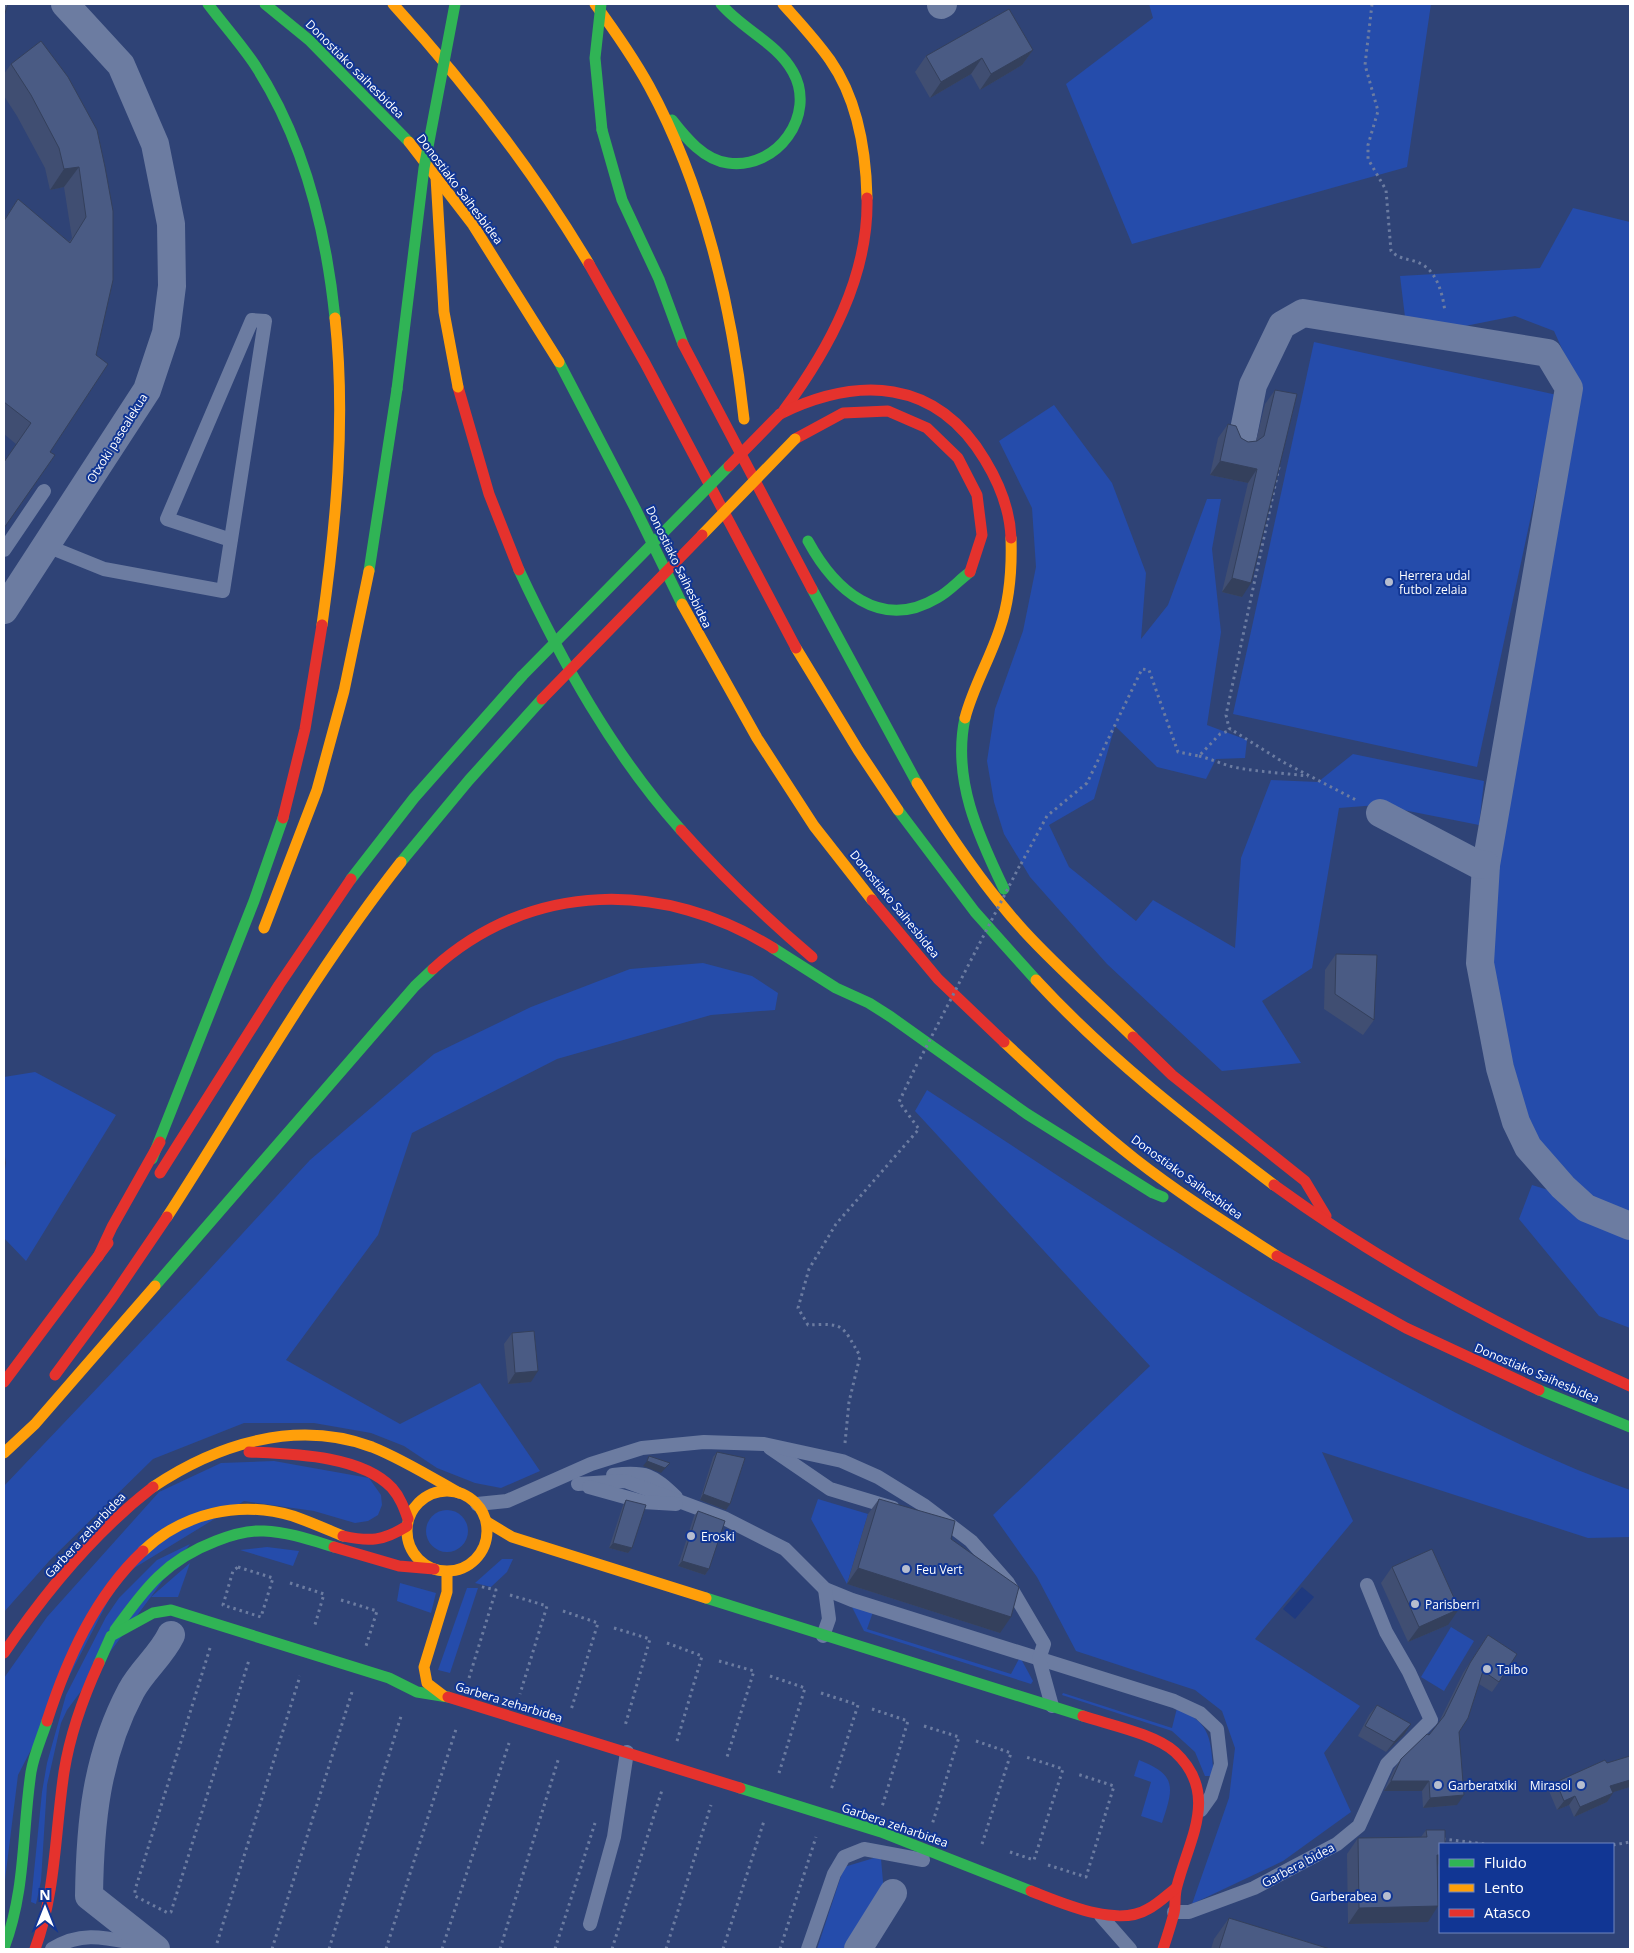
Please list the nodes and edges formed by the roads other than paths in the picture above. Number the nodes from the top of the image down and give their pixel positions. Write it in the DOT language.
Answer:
graph roads {
  1 [pos="65,4"];
  2 [pos="208,4"];
  3 [pos="264,4"];
  4 [pos="393,4"];
  5 [pos="455,4"];
  6 [pos="595,4"];
  7 [pos="601,4"];
  8 [pos="721,4"];
  9 [pos="783,4"];
  10 [pos="438,93"];
  11 [pos="656,99"];
  12 [pos="403,135"];
  13 [pos="659,279"];
  14 [pos="686,319"];
  15 [pos="730,394"];
  16 [pos="780,414"];
  17 [pos="744,419"];
  18 [pos="1242,440"];
  19 [pos="775,478"];
  20 [pos="44,491"];
  21 [pos="801,528"];
  22 [pos="231,540"];
  23 [pos="47,546"];
  24 [pos="4,550"];
  25 [pos="4,610"];
  26 [pos="1380,813"];
  27 [pos="1486,865"];
  28 [pos="1024,931"];
  29 [pos="261,936"];
  30 [pos="873,1005"];
  31 [pos="208,1049"];
  32 [pos="152,1159"];
  33 [pos="154,1184"];
  34 [pos="138,1206"];
  35 [pos="1205,1210"];
  36 [pos="1330,1224"];
  37 [pos="1630,1226"];
  38 [pos="98,1257"];
  39 [pos="4,1382"];
  40 [pos="48,1384"];
  41 [pos="1630,1386"];
  42 [pos="35,1424"];
  43 [pos="1630,1427"];
  44 [pos="764,1444"];
  45 [pos="225,1451"];
  46 [pos="4,1453"];
  47 [pos="4,1460"];
  48 [pos="382,1480"];
  49 [pos="578,1484"];
  50 [pos="542,1485"];
  51 [pos="459,1493"];
  52 [pos="477,1504"];
  53 [pos="684,1504"];
  54 [pos="391,1505"];
  55 [pos="486,1522"];
  56 [pos="408,1523"];
  57 [pos="318,1524"];
  58 [pos="377,1526"];
  59 [pos="951,1526"];
  60 [pos="434,1569"];
  61 [pos="447,1572"];
  62 [pos="1367,1585"];
  63 [pos="825,1589"];
  64 [pos="171,1635"];
  65 [pos="112,1636"];
  66 [pos="823,1636"];
  67 [pos="4,1654"];
  68 [pos="1039,1659"];
  69 [pos="444,1696"];
  70 [pos="1052,1706"];
  71 [pos="627,1752"];
  72 [pos="1200,1812"];
  73 [pos="983,1871"];
  74 [pos="1176,1888"];
  75 [pos="893,1893"];
  76 [pos="1174,1912"];
  77 [pos="1099,1914"];
  78 [pos="590,1924"];
  79 [pos="4,1948"];
  80 [pos="154,1948"];
  81 [pos="34,1949"];
  82 [pos="52,1949"];
  83 [pos="808,1949"];
  84 [pos="858,1949"];
  85 [pos="1130,1949"];
  86 [pos="1163,1949"];
  1 -- 23 [label="street, Otxoki pasealekua"];
  2 -- 32 [label="main road"];
  3 -- 12 [label="main road, Donostiako saihesbidea"];
  4 -- 36 [label="main road, Donostiako Saihesbidea"];
  5 -- 10 [label="main road, bridge"];
  6 -- 11 [label="main road"];
  7 -- 13 [label="main road, bridge"];
  8 -- 11 [label="main road"];
  9 -- 16 [label="main road"];
  10 -- 29 [label="main road, bridge"];
  10 -- 30 [label="main road, bridge"];
  11 -- 17 [label="main road"];
  12 -- 35 [label="main road, Donostiako Saihesbidea"];
  13 -- 14 [label="main road"];
  13 -- 28 [label="main road"];
  15 -- 17 [label="main road"];
  16 -- 28 [label="main road"];
  16 -- 33 [label="main road, bridge"];
  17 -- 19 [label="main road"];
  18 -- 27 [label="street"];
  20 -- 24 [label="lane"];
  21 -- 40 [label="main road, bridge"];
  22 -- 22 [label="lane"];
  22 -- 23 [label="lane"];
  23 -- 25 [label="street, Otxoki pasealekua"];
  26 -- 27 [label="street"];
  27 -- 37 [label="street"];
  28 -- 36 [label="main road"];
  30 -- 35 [label="main road"];
  30 -- 42 [label="main road"];
  31 -- 32 [label="main road"];
  32 -- 38 [label="main road"];
  34 -- 38 [label="main road"];
  35 -- 43 [label="main road, Donostiako Saihesbidea"];
  36 -- 41 [label="main road, Donostiako Saihesbidea"];
  38 -- 39 [label="main road"];
  42 -- 46 [label="main road"];
  42 -- 47 [label="main road"];
  44 -- 50 [label="lane"];
  44 -- 59 [label="lane"];
  44 -- 59 [label="lane"];
  45 -- 48 [label="main road"];
  45 -- 51 [label="main road, Garbera zeharbidea"];
  45 -- 67 [label="main road, Garbera zeharbidea"];
  48 -- 54 [label="main road"];
  48 -- 56 [label="main road"];
  49 -- 50 [label="lane"];
  49 -- 53 [label="lane"];
  49 -- 53 [label="lane"];
  50 -- 52 [label="lane"];
  51 -- 52 [label="main road, Garbera zeharbidea"];
  51 -- 56 [label="main road"];
  52 -- 55 [label="main road"];
  53 -- 63 [label="lane"];
  55 -- 61 [label="main road"];
  55 -- 66 [label="main road"];
  56 -- 57 [label="main road"];
  56 -- 60 [label="main road"];
  57 -- 58 [label="main road"];
  57 -- 79 [label="main road"];
  59 -- 68 [label="lane"];
  60 -- 61 [label="main road"];
  60 -- 65 [label="main road"];
  61 -- 69 [label="main road"];
  62 -- 76 [label="lane, Garbera bidea"];
  63 -- 66 [label="lane"];
  63 -- 68 [label="lane"];
  64 -- 80 [label="street"];
  65 -- 69 [label="main road, Garbera zeharbidea"];
  65 -- 81 [label="main road"];
  66 -- 70 [label="main road"];
  68 -- 70 [label="lane"];
  68 -- 72 [label="lane"];
  69 -- 71 [label="main road, Garbera zeharbidea"];
  70 -- 72 [label="main road"];
  71 -- 73 [label="main road, Garbera zeharbidea"];
  71 -- 78 [label="lane"];
  72 -- 74 [label="main road"];
  73 -- 77 [label="main road, Garbera zeharbidea"];
  73 -- 83 [label="lane"];
  74 -- 76 [label="main road"];
  74 -- 77 [label="main road, Garbera zeharbidea"];
  75 -- 84 [label="street"];
  76 -- 86 [label="main road"];
  77 -- 85 [label="lane"];
  80 -- 82 [label="lane"];
}
